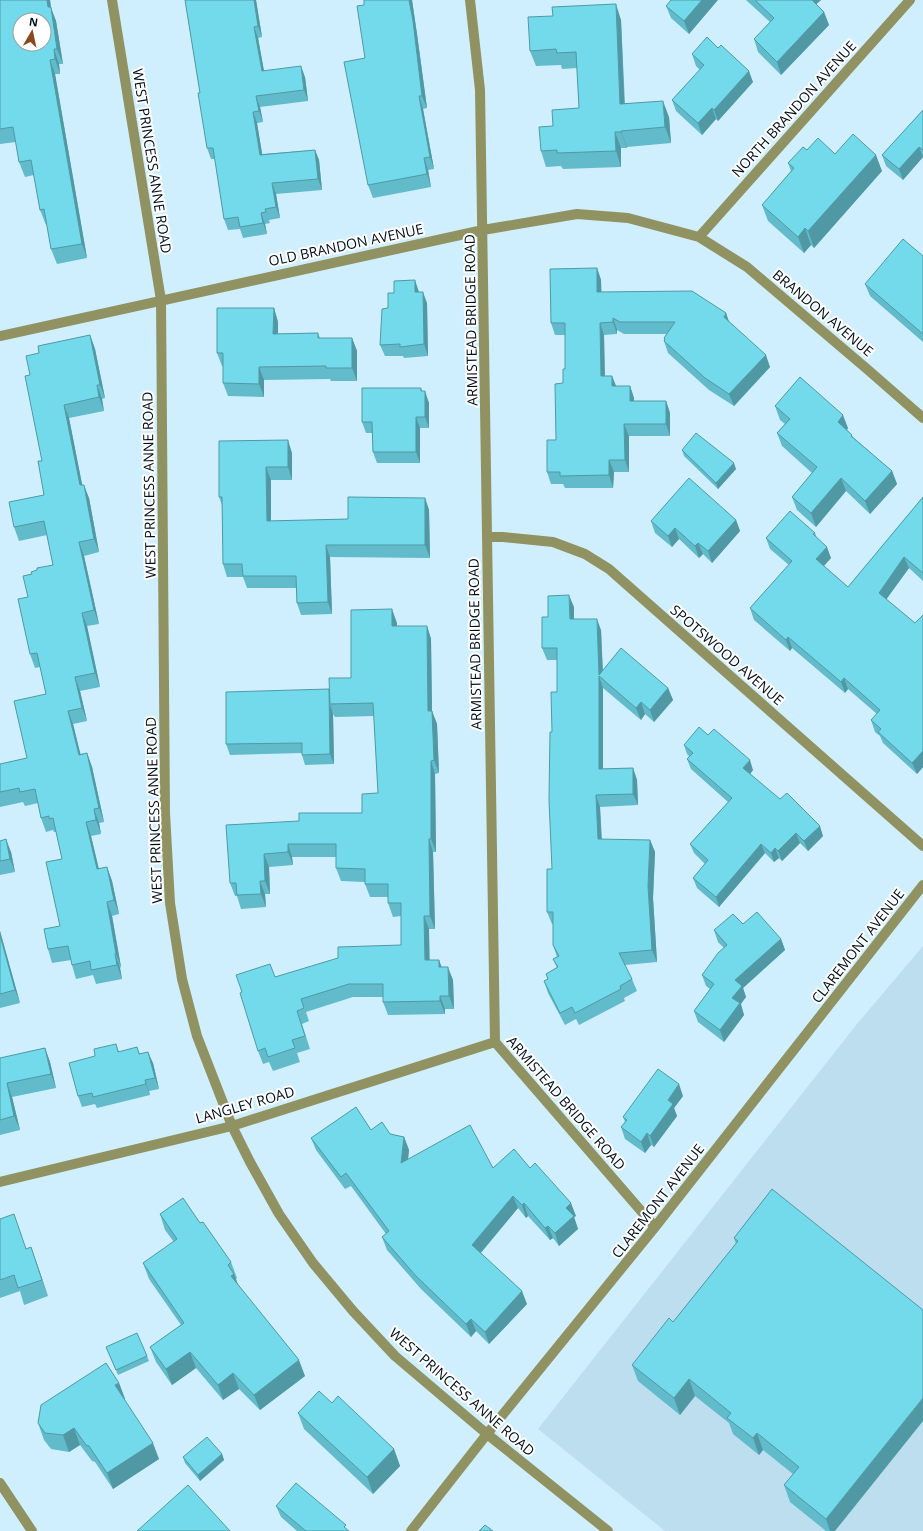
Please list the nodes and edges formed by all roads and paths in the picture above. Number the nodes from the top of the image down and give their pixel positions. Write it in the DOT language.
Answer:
graph roads {
  1 [pos="112,0"];
  2 [pos="470,0"];
  3 [pos="910,0"];
  4 [pos="483,230"];
  5 [pos="699,238"];
  6 [pos="161,300"];
  7 [pos="0,336"];
  8 [pos="923,418"];
  9 [pos="488,538"];
  10 [pos="923,846"];
  11 [pos="923,885"];
  12 [pos="494,1042"];
  13 [pos="232,1126"];
  14 [pos="0,1182"];
  15 [pos="655,1227"];
  16 [pos="487,1434"];
  17 [pos="0,1483"];
  18 [pos="32,1531"];
  19 [pos="411,1531"];
  20 [pos="608,1531"];
  1 -- 6 [label="street, WEST PRINCESS ANNE ROAD"];
  2 -- 4 [label="street, ARMISTEAD BRIDGE ROAD"];
  3 -- 5 [label="street, NORTH BRANDON AVENUE"];
  4 -- 5 [label="street, OLD BRANDON AVENUE"];
  4 -- 6 [label="street, OLD BRANDON AVENUE"];
  4 -- 9 [label="street, ARMISTEAD BRIDGE ROAD"];
  5 -- 8 [label="street, BRANDON AVENUE"];
  6 -- 7 [label="street, OLD BRANDON AVENUE"];
  6 -- 13 [label="street, WEST PRINCESS ANNE ROAD"];
  9 -- 10 [label="street, SPOTSWOOD AVENUE"];
  9 -- 12 [label="street, ARMISTEAD BRIDGE ROAD"];
  11 -- 15 [label="street, CLAREMONT AVENUE"];
  12 -- 13 [label="street, LANGLEY ROAD"];
  12 -- 15 [label="street, ARMISTEAD BRIDGE ROAD"];
  13 -- 14 [label="street, LANGLEY ROAD"];
  13 -- 16 [label="street, WEST PRINCESS ANNE ROAD"];
  15 -- 16 [label="street, CLAREMONT AVENUE"];
  16 -- 19 [label="street, CLAREMONT AVENUE"];
  16 -- 20 [label="street, WEST PRINCESS ANNE ROAD"];
  17 -- 18 [label="street"];
}
